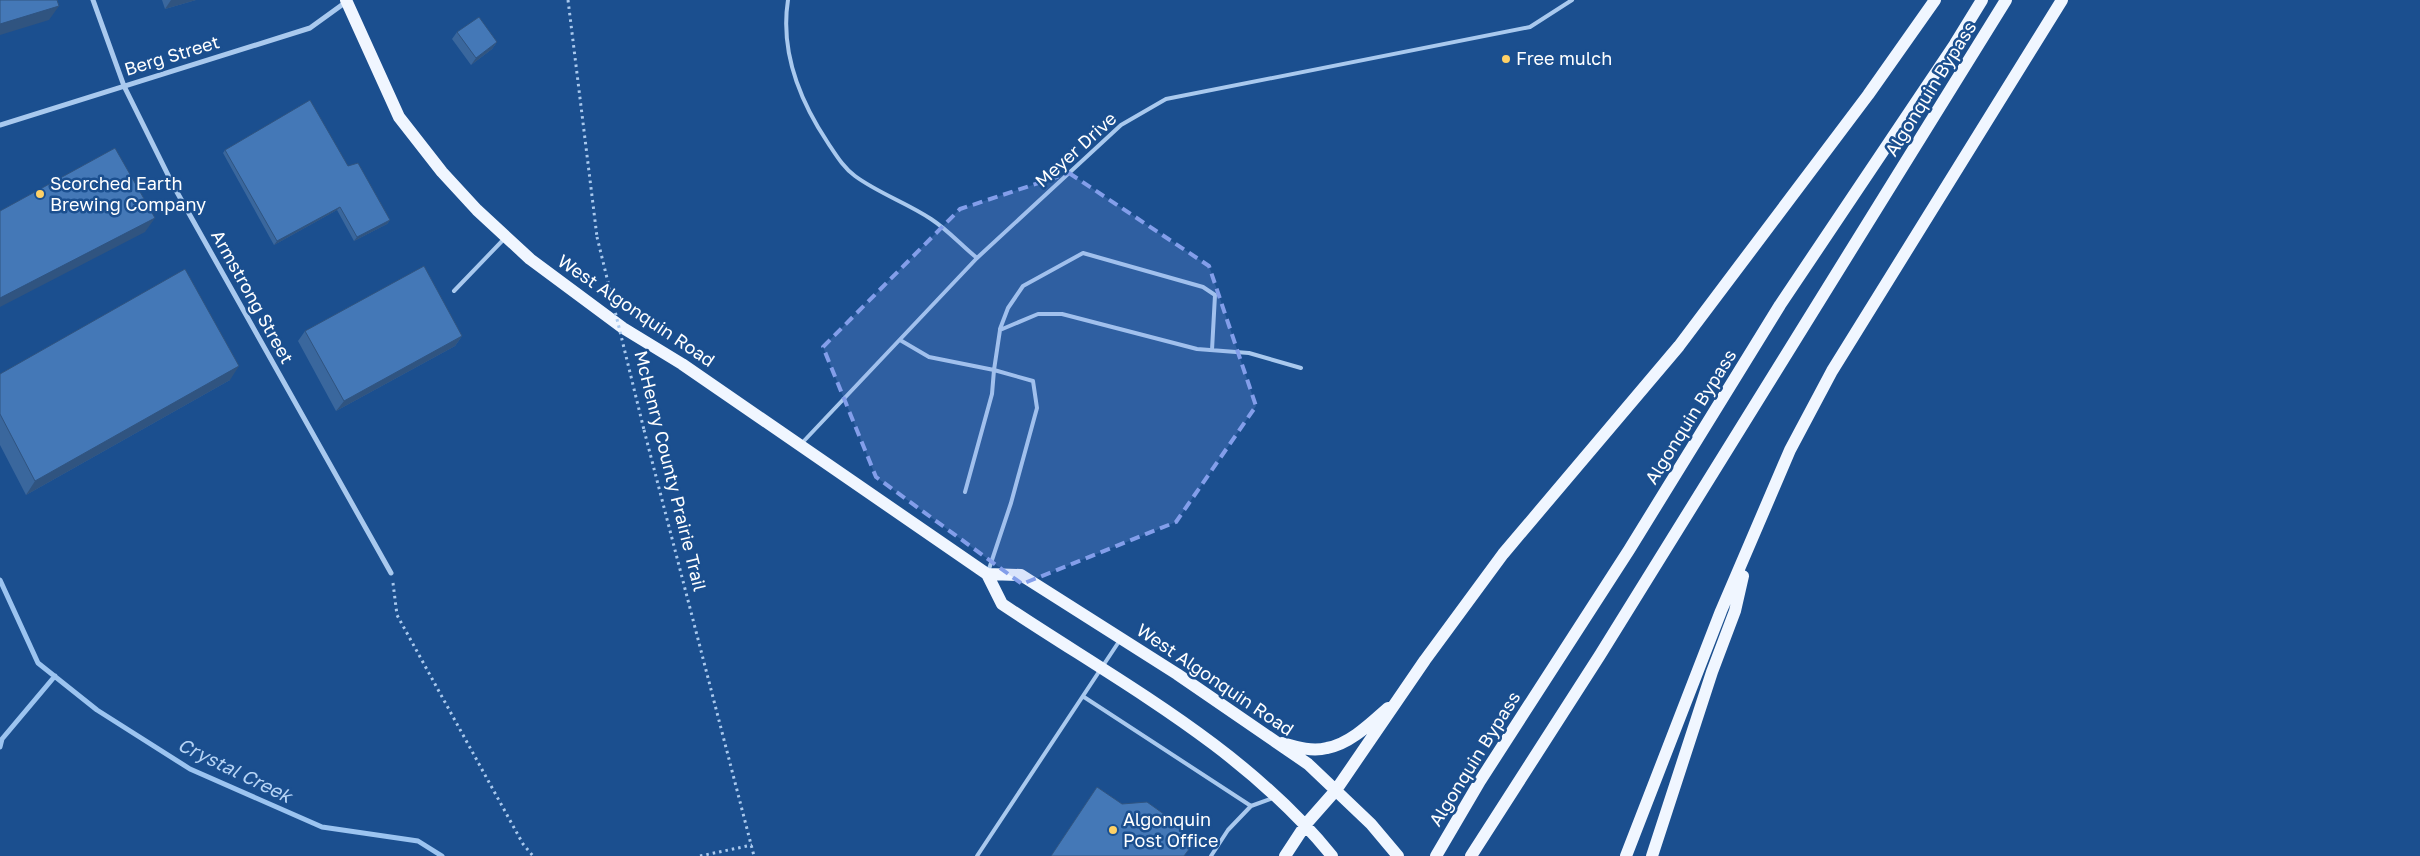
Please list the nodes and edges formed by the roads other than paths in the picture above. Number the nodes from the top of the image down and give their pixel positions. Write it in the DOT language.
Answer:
graph roads {
  1 [pos="93,0"];
  2 [pos="788,0"];
  3 [pos="1572,0"];
  4 [pos="1935,0"];
  5 [pos="1982,0"];
  6 [pos="2006,0"];
  7 [pos="2062,0"];
  8 [pos="346,1"];
  9 [pos="124,86"];
  10 [pos="0,125"];
  11 [pos="506,238"];
  12 [pos="977,258"];
  13 [pos="454,291"];
  14 [pos="1000,330"];
  15 [pos="900,340"];
  16 [pos="1212,350"];
  17 [pos="1301,368"];
  18 [pos="994,370"];
  19 [pos="800,445"];
  20 [pos="965,492"];
  21 [pos="1748,551"];
  22 [pos="391,573"];
  23 [pos="987,574"];
  24 [pos="1122,638"];
  25 [pos="1102,669"];
  26 [pos="1084,697"];
  27 [pos="1402,697"];
  28 [pos="1276,742"];
  29 [pos="1336,790"];
  30 [pos="1277,796"];
  31 [pos="1252,806"];
  32 [pos="1306,824"];
  33 [pos="977,856"];
  34 [pos="1211,856"];
  35 [pos="1286,856"];
  36 [pos="1332,856"];
  37 [pos="1398,856"];
  38 [pos="1436,856"];
  39 [pos="1471,856"];
  40 [pos="1626,856"];
  41 [pos="1652,856"];
  1 -- 9 [label="street, Armstrong Street"];
  2 -- 12 [label="lane"];
  3 -- 12 [label="lane, Meyer Drive"];
  4 -- 27 [label="main road"];
  5 -- 38 [label="main road, Algonquin Bypass"];
  6 -- 39 [label="main road, Algonquin Bypass"];
  7 -- 21 [label="main road"];
  8 -- 9 [label="street, Berg Street"];
  8 -- 11 [label="main road, West Algonquin Road"];
  9 -- 10 [label="street, Berg Street"];
  9 -- 22 [label="street, Armstrong Street"];
  11 -- 13 [label="lane"];
  11 -- 19 [label="main road, West Algonquin Road"];
  12 -- 15 [label="lane, Meyer Drive"];
  14 -- 16 [label="lane"];
  14 -- 16 [label="lane"];
  14 -- 18 [label="lane"];
  15 -- 18 [label="lane"];
  15 -- 19 [label="lane, Meyer Drive"];
  16 -- 17 [label="lane"];
  18 -- 20 [label="lane"];
  18 -- 23 [label="lane"];
  19 -- 23 [label="main road, West Algonquin Road"];
  21 -- 40 [label="main road"];
  21 -- 41 [label="main road"];
  23 -- 24 [label="main road, West Algonquin Road"];
  23 -- 25 [label="main road, West Algonquin Road"];
  24 -- 25 [label="lane"];
  24 -- 28 [label="main road, West Algonquin Road"];
  25 -- 26 [label="lane"];
  25 -- 30 [label="main road, West Algonquin Road"];
  26 -- 31 [label="lane"];
  26 -- 33 [label="lane"];
  27 -- 28 [label="main road"];
  27 -- 29 [label="main road"];
  28 -- 29 [label="main road, West Algonquin Road"];
  29 -- 32 [label="main road"];
  29 -- 37 [label="main road, West Algonquin Road"];
  30 -- 31 [label="lane"];
  30 -- 32 [label="main road, West Algonquin Road"];
  31 -- 34 [label="lane"];
  32 -- 35 [label="main road"];
  32 -- 36 [label="main road, West Algonquin Road"];
}
